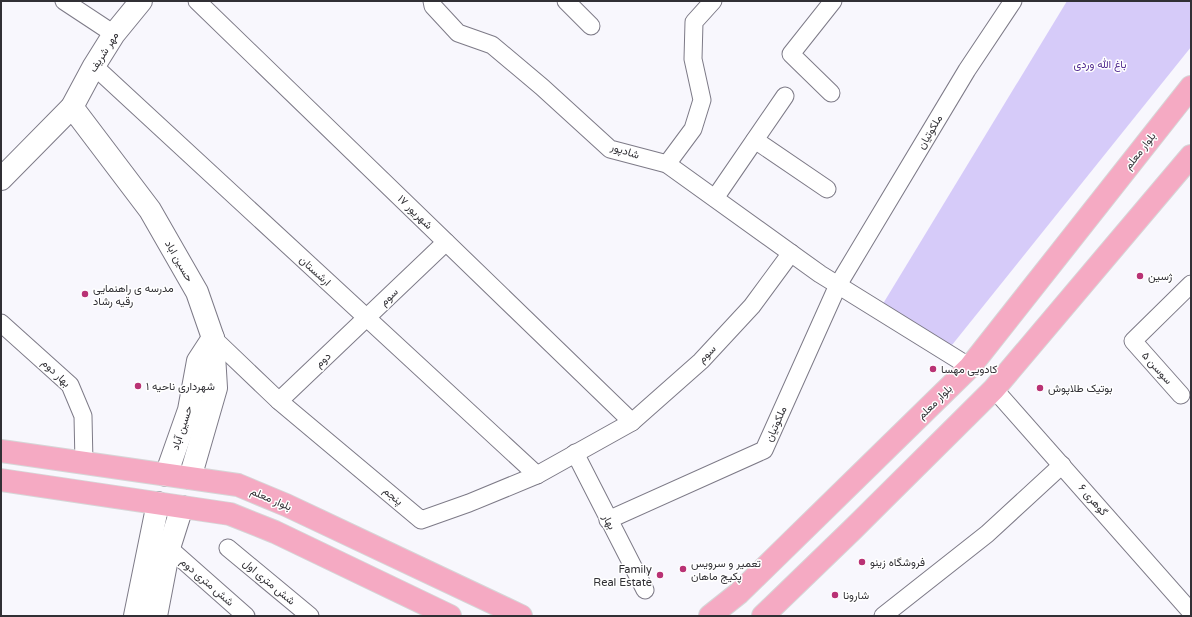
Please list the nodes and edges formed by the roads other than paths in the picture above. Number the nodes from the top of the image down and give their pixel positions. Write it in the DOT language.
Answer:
graph roads {
  1 [pos="64,1"];
  2 [pos="141,1"];
  3 [pos="197,1"];
  4 [pos="432,1"];
  5 [pos="566,1"];
  6 [pos="713,1"];
  7 [pos="833,1"];
  8 [pos="1013,1"];
  9 [pos="591,26"];
  10 [pos="114,34"];
  11 [pos="94,66"];
  12 [pos="1191,87"];
  13 [pos="831,93"];
  14 [pos="785,96"];
  15 [pos="72,107"];
  16 [pos="755,140"];
  17 [pos="1191,156"];
  18 [pos="667,164"];
  19 [pos="4,172"];
  20 [pos="827,189"];
  21 [pos="715,198"];
  22 [pos="446,242"];
  23 [pos="791,253"];
  24 [pos="1191,284"];
  25 [pos="838,285"];
  26 [pos="367,318"];
  27 [pos="1,323"];
  28 [pos="212,338"];
  29 [pos="970,367"];
  30 [pos="994,389"];
  31 [pos="1181,395"];
  32 [pos="279,401"];
  33 [pos="632,422"];
  34 [pos="606,436"];
  35 [pos="1,451"];
  36 [pos="575,453"];
  37 [pos="84,463"];
  38 [pos="1062,465"];
  39 [pos="166,475"];
  40 [pos="537,475"];
  41 [pos="190,478"];
  42 [pos="1,480"];
  43 [pos="158,503"];
  44 [pos="182,506"];
  45 [pos="608,520"];
  46 [pos="169,548"];
  47 [pos="228,548"];
  48 [pos="645,590"];
  49 [pos="428,611"];
  50 [pos="1191,612"];
  51 [pos="135,616"];
  52 [pos="156,616"];
  53 [pos="246,616"];
  54 [pos="310,616"];
  55 [pos="450,616"];
  56 [pos="521,616"];
  57 [pos="710,616"];
  58 [pos="763,616"];
  59 [pos="883,616"];
  1 -- 10 [label="street"];
  2 -- 10 [label="street, مهر شریف"];
  3 -- 22 [label="street, ۱۷ شهریور"];
  4 -- 18 [label="street, شادپور"];
  5 -- 9 [label="street"];
  6 -- 18 [label="street"];
  7 -- 13 [label="street"];
  8 -- 25 [label="street, ملکوتیان"];
  10 -- 11 [label="street, مهر شریف"];
  11 -- 15 [label="street, مهر شریف"];
  11 -- 26 [label="street, ارشستان"];
  12 -- 29 [label="main road, بلوار معلم"];
  14 -- 16 [label="street"];
  15 -- 19 [label="street, مهر شریف"];
  15 -- 28 [label="street, حسین اباد"];
  16 -- 20 [label="street"];
  16 -- 21 [label="street"];
  17 -- 30 [label="main road"];
  18 -- 21 [label="street"];
  21 -- 23 [label="street"];
  22 -- 26 [label="street, سوم"];
  22 -- 33 [label="street, ۱۷ شهریور"];
  23 -- 25 [label="street"];
  23 -- 33 [label="street, سوم"];
  24 -- 31 [label="street, سوسن ۵"];
  25 -- 29 [label="street"];
  25 -- 45 [label="street, ملکوتیان"];
  26 -- 32 [label="street, دوم"];
  26 -- 40 [label="street, ارشستان"];
  27 -- 37 [label="street, بهار دوم"];
  28 -- 32 [label="street, پنجم"];
  28 -- 39 [label="street, حسین آباد"];
  28 -- 41 [label="street, حسین اباد"];
  29 -- 57 [label="main road, بلوار معلم"];
  30 -- 38 [label="street, گوهری ۶"];
  30 -- 58 [label="main road"];
  32 -- 40 [label="street, پنجم"];
  33 -- 34 [label="street, سوم"];
  34 -- 36 [label="street, پنجم"];
  35 -- 37 [label="main road, بلوار معلم"];
  36 -- 40 [label="street, پنجم"];
  36 -- 45 [label="street, بهار"];
  37 -- 39 [label="main road, بلوار معلم"];
  38 -- 50 [label="street, گوهری ۶"];
  38 -- 59 [label="street"];
  39 -- 41 [label="main road, بلوار معلم"];
  39 -- 43 [label="main road"];
  41 -- 44 [label="main road"];
  41 -- 56 [label="main road, بلوار معلم"];
  42 -- 43 [label="main road"];
  43 -- 44 [label="main road"];
  43 -- 51 [label="street"];
  44 -- 46 [label="street"];
  44 -- 49 [label="main road"];
  45 -- 48 [label="street, بهار"];
  46 -- 52 [label="street"];
  46 -- 53 [label="street, شش متری دوم"];
  47 -- 54 [label="street, شش متری اول"];
  49 -- 55 [label="main road"];
}
